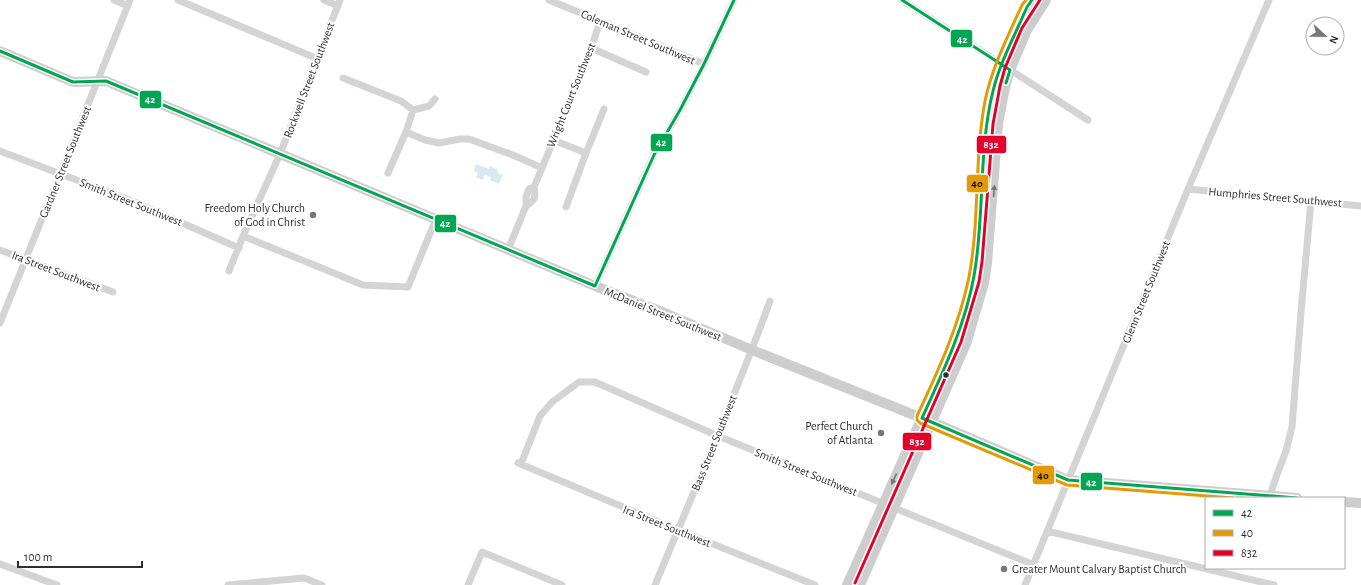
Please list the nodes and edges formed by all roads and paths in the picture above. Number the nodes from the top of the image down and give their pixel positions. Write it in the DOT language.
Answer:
graph roads {
  1 [pos="114,0"];
  2 [pos="178,0"];
  3 [pos="324,0"];
  4 [pos="549,0"];
  5 [pos="734,0"];
  6 [pos="902,0"];
  7 [pos="1032,0"];
  8 [pos="1046,0"];
  9 [pos="1269,0"];
  10 [pos="129,3"];
  11 [pos="339,3"];
  12 [pos="600,22"];
  13 [pos="591,48"];
  14 [pos="0,51"];
  15 [pos="318,59"];
  16 [pos="704,64"];
  17 [pos="1005,67"];
  18 [pos="646,72"];
  19 [pos="343,78"];
  20 [pos="98,81"];
  21 [pos="435,99"];
  22 [pos="604,109"];
  23 [pos="413,110"];
  24 [pos="1088,120"];
  25 [pos="406,132"];
  26 [pos="553,140"];
  27 [pos="0,151"];
  28 [pos="586,153"];
  29 [pos="280,154"];
  30 [pos="542,168"];
  31 [pos="388,173"];
  32 [pos="61,174"];
  33 [pos="1188,189"];
  34 [pos="1311,201"];
  35 [pos="1361,206"];
  36 [pos="566,207"];
  37 [pos="436,219"];
  38 [pos="243,236"];
  39 [pos="238,248"];
  40 [pos="0,250"];
  41 [pos="508,250"];
  42 [pos="26,260"];
  43 [pos="229,271"];
  44 [pos="595,286"];
  45 [pos="113,292"];
  46 [pos="770,300"];
  47 [pos="0,323"];
  48 [pos="752,350"];
  49 [pos="927,420"];
  50 [pos="718,436"];
  51 [pos="519,464"];
  52 [pos="1068,480"];
  53 [pos="1270,496"];
  54 [pos="1284,497"];
  55 [pos="1345,502"];
  56 [pos="882,503"];
  57 [pos="1361,503"];
  58 [pos="894,508"];
  59 [pos="678,530"];
  60 [pos="1047,531"];
  61 [pos="0,564"];
  62 [pos="1034,565"];
  63 [pos="1238,577"];
  64 [pos="57,585"];
  65 [pos="228,585"];
  66 [pos="322,585"];
  67 [pos="468,585"];
  68 [pos="562,585"];
  69 [pos="655,585"];
  70 [pos="815,585"];
  71 [pos="847,585"];
  72 [pos="860,585"];
  73 [pos="1025,585"];
  74 [pos="1235,585"];
  75 [pos="1274,585"];
  1 -- 10 [label="street"];
  2 -- 15 [label="street"];
  3 -- 11 [label="street"];
  4 -- 12 [label="street, Coleman Street Southwest"];
  5 -- 16 [label="street"];
  6 -- 17 [label="street"];
  7 -- 17 [label="street"];
  8 -- 17 [label="street"];
  9 -- 33 [label="street, Glenn Street Southwest"];
  10 -- 20 [label="street, Gardner Street Southwest"];
  11 -- 15 [label="street, Rockwell Street Southwest"];
  12 -- 13 [label="street, Wright Court Southwest"];
  12 -- 16 [label="street, Coleman Street Southwest"];
  13 -- 18 [label="street"];
  13 -- 26 [label="street, Wright Court Southwest"];
  14 -- 20 [label="street, McDaniel Street Southwest"];
  15 -- 29 [label="street, Rockwell Street Southwest"];
  16 -- 44 [label="street"];
  17 -- 24 [label="street"];
  17 -- 49 [label="street"];
  19 -- 23 [label="street"];
  20 -- 29 [label="street, McDaniel Street Southwest"];
  20 -- 32 [label="street, Gardner Street Southwest"];
  21 -- 23 [label="street"];
  22 -- 28 [label="street"];
  23 -- 25 [label="street"];
  25 -- 30 [label="street"];
  25 -- 31 [label="street"];
  26 -- 28 [label="street"];
  26 -- 30 [label="street, Wright Court Southwest"];
  27 -- 32 [label="street, Smith Street Southwest"];
  28 -- 36 [label="street"];
  29 -- 37 [label="street, McDaniel Street Southwest"];
  29 -- 38 [label="street, Rockwell Street Southwest"];
  30 -- 41 [label="street, Wright Court Southwest"];
  32 -- 39 [label="street, Smith Street Southwest"];
  32 -- 42 [label="street, Gardner Street Southwest"];
  33 -- 34 [label="street, Humphries Street Southwest"];
  33 -- 52 [label="street, Glenn Street Southwest"];
  34 -- 35 [label="street, Humphries Street Southwest"];
  34 -- 53 [label="street"];
  37 -- 38 [label="street"];
  37 -- 41 [label="street, McDaniel Street Southwest"];
  38 -- 39 [label="street, Rockwell Street Southwest"];
  39 -- 43 [label="street, Rockwell Street Southwest"];
  40 -- 42 [label="street, Ira Street Southwest"];
  41 -- 44 [label="street, McDaniel Street Southwest"];
  42 -- 45 [label="street, Ira Street Southwest"];
  42 -- 47 [label="street, Gardner Street Southwest"];
  44 -- 48 [label="street, McDaniel Street Southwest"];
  46 -- 48 [label="street, Bass Street Southwest"];
  48 -- 49 [label="street, McDaniel Street Southwest"];
  48 -- 50 [label="street, Bass Street Southwest"];
  49 -- 52 [label="street, McDaniel Street Southwest"];
  49 -- 56 [label="street, one-way"];
  49 -- 58 [label="street"];
  50 -- 51 [label="street, Smith Street Southwest"];
  50 -- 56 [label="street, Smith Street Southwest"];
  50 -- 59 [label="street, Bass Street Southwest"];
  51 -- 59 [label="street, Ira Street Southwest"];
  52 -- 53 [label="street, McDaniel Street Southwest"];
  52 -- 60 [label="street, Glenn Street Southwest"];
  53 -- 54 [label="street, McDaniel Street Southwest"];
  55 -- 57 [label="street"];
  56 -- 58 [label="street, Smith Street Southwest"];
  56 -- 71 [label="street"];
  58 -- 62 [label="street, Smith Street Southwest"];
  58 -- 72 [label="street"];
  59 -- 69 [label="street, Bass Street Southwest"];
  59 -- 70 [label="street, Ira Street Southwest"];
  60 -- 62 [label="street, Glenn Street Southwest"];
  60 -- 63 [label="street"];
  61 -- 64 [label="street"];
  62 -- 73 [label="street, Glenn Street Southwest"];
  63 -- 74 [label="street"];
  63 -- 75 [label="street"];
  65 -- 66 [label="street"];
  67 -- 68 [label="street"];
}
